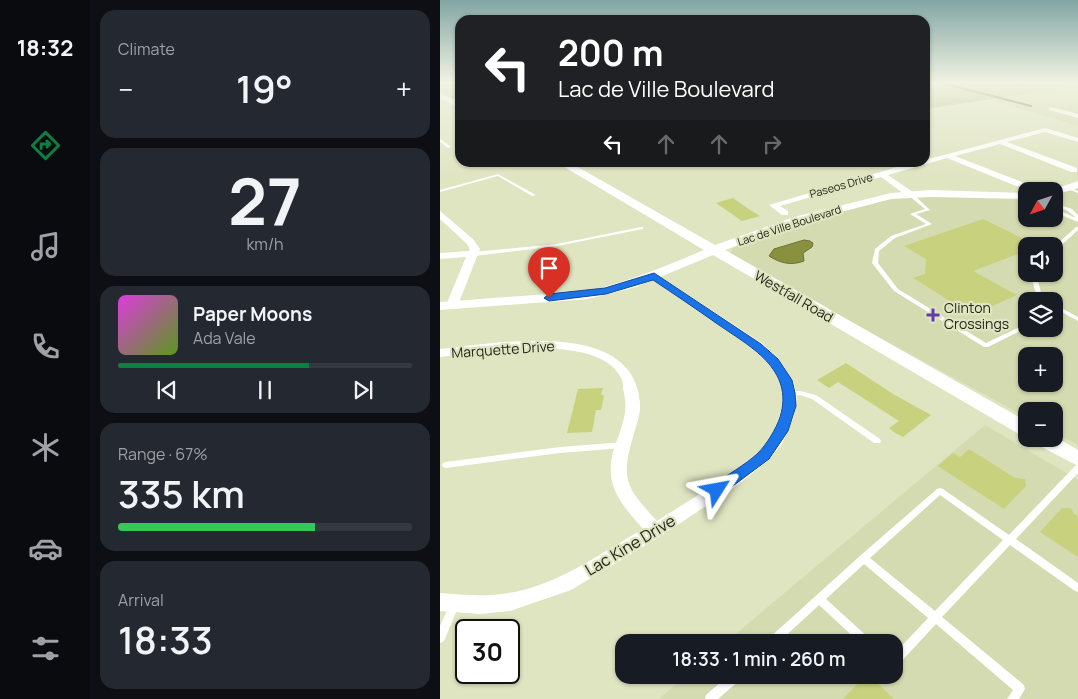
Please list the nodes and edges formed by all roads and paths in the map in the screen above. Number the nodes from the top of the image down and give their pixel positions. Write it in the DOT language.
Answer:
graph roads {
  1 [pos="440,140"];
  2 [pos="1078,140"];
  3 [pos="1000,142"];
  4 [pos="449,147"];
  5 [pos="948,156"];
  6 [pos="930,160"];
  7 [pos="570,167"];
  8 [pos="906,167"];
  9 [pos="1074,170"];
  10 [pos="882,174"];
  11 [pos="440,191"];
  12 [pos="1018,191"];
  13 [pos="910,194"];
  14 [pos="1018,194"];
  15 [pos="534,195"];
  16 [pos="1063,207"];
  17 [pos="785,213"];
  18 [pos="440,214"];
  19 [pos="1063,214"];
  20 [pos="1078,220"];
  21 [pos="641,228"];
  22 [pos="1078,228"];
  23 [pos="1063,240"];
  24 [pos="715,251"];
  25 [pos="474,254"];
  26 [pos="440,256"];
  27 [pos="654,276"];
  28 [pos="446,305"];
  29 [pos="1063,311"];
  30 [pos="1078,319"];
  31 [pos="1018,330"];
  32 [pos="440,354"];
  33 [pos="789,393"];
  34 [pos="1018,424"];
  35 [pos="877,442"];
  36 [pos="624,445"];
  37 [pos="1057,447"];
  38 [pos="1078,459"];
  39 [pos="446,465"];
  40 [pos="1078,468"];
  41 [pos="655,531"];
  42 [pos="1009,540"];
  43 [pos="864,558"];
  44 [pos="1078,588"];
  45 [pos="819,599"];
  46 [pos="447,603"];
  47 [pos="935,617"];
  48 [pos="781,634"];
  49 [pos="857,634"];
  50 [pos="440,638"];
  51 [pos="903,651"];
  52 [pos="726,684"];
  53 [pos="710,699"];
  54 [pos="1012,699"];
  1 -- 4 [label="lane"];
  2 -- 3 [label="street, Paseos Drive"];
  3 -- 5 [label="street, Paseos Drive"];
  3 -- 9 [label="street"];
  5 -- 6 [label="street, Paseos Drive"];
  5 -- 12 [label="street"];
  7 -- 24 [label="street, Westfall Road"];
  8 -- 10 [label="street, Paseos Drive"];
  10 -- 13 [label="street"];
  10 -- 17 [label="street, Paseos Drive"];
  11 -- 15 [label="lane"];
  13 -- 14 [label="street, Lac de Ville Boulevard"];
  13 -- 24 [label="street, Lac de Ville Boulevard"];
  13 -- 31 [label="lane"];
  16 -- 20 [label="lane"];
  18 -- 25 [label="street"];
  19 -- 20 [label="lane"];
  21 -- 25 [label="lane"];
  22 -- 23 [label="lane"];
  24 -- 27 [label="street, Lac de Ville Boulevard"];
  24 -- 34 [label="street, Westfall Road"];
  25 -- 26 [label="street"];
  25 -- 28 [label="street"];
  27 -- 28 [label="street, Lac de Ville Boulevard"];
  27 -- 33 [label="street, Lac Kine Drive"];
  29 -- 30 [label="lane"];
  32 -- 36 [label="street, Marquette Drive"];
  33 -- 35 [label="lane"];
  33 -- 41 [label="street, Lac Kine Drive"];
  36 -- 39 [label="lane"];
  36 -- 41 [label="street, Marquette Drive"];
  37 -- 38 [label="street"];
  40 -- 42 [label="lane"];
  41 -- 46 [label="street, Lac Kine Drive"];
  42 -- 43 [label="lane"];
  42 -- 44 [label="lane"];
  42 -- 47 [label="lane"];
  43 -- 45 [label="lane"];
  43 -- 47 [label="lane"];
  45 -- 48 [label="lane"];
  45 -- 49 [label="lane"];
  46 -- 50 [label="lane"];
  47 -- 51 [label="lane"];
  47 -- 54 [label="lane"];
  52 -- 53 [label="lane"];
}
